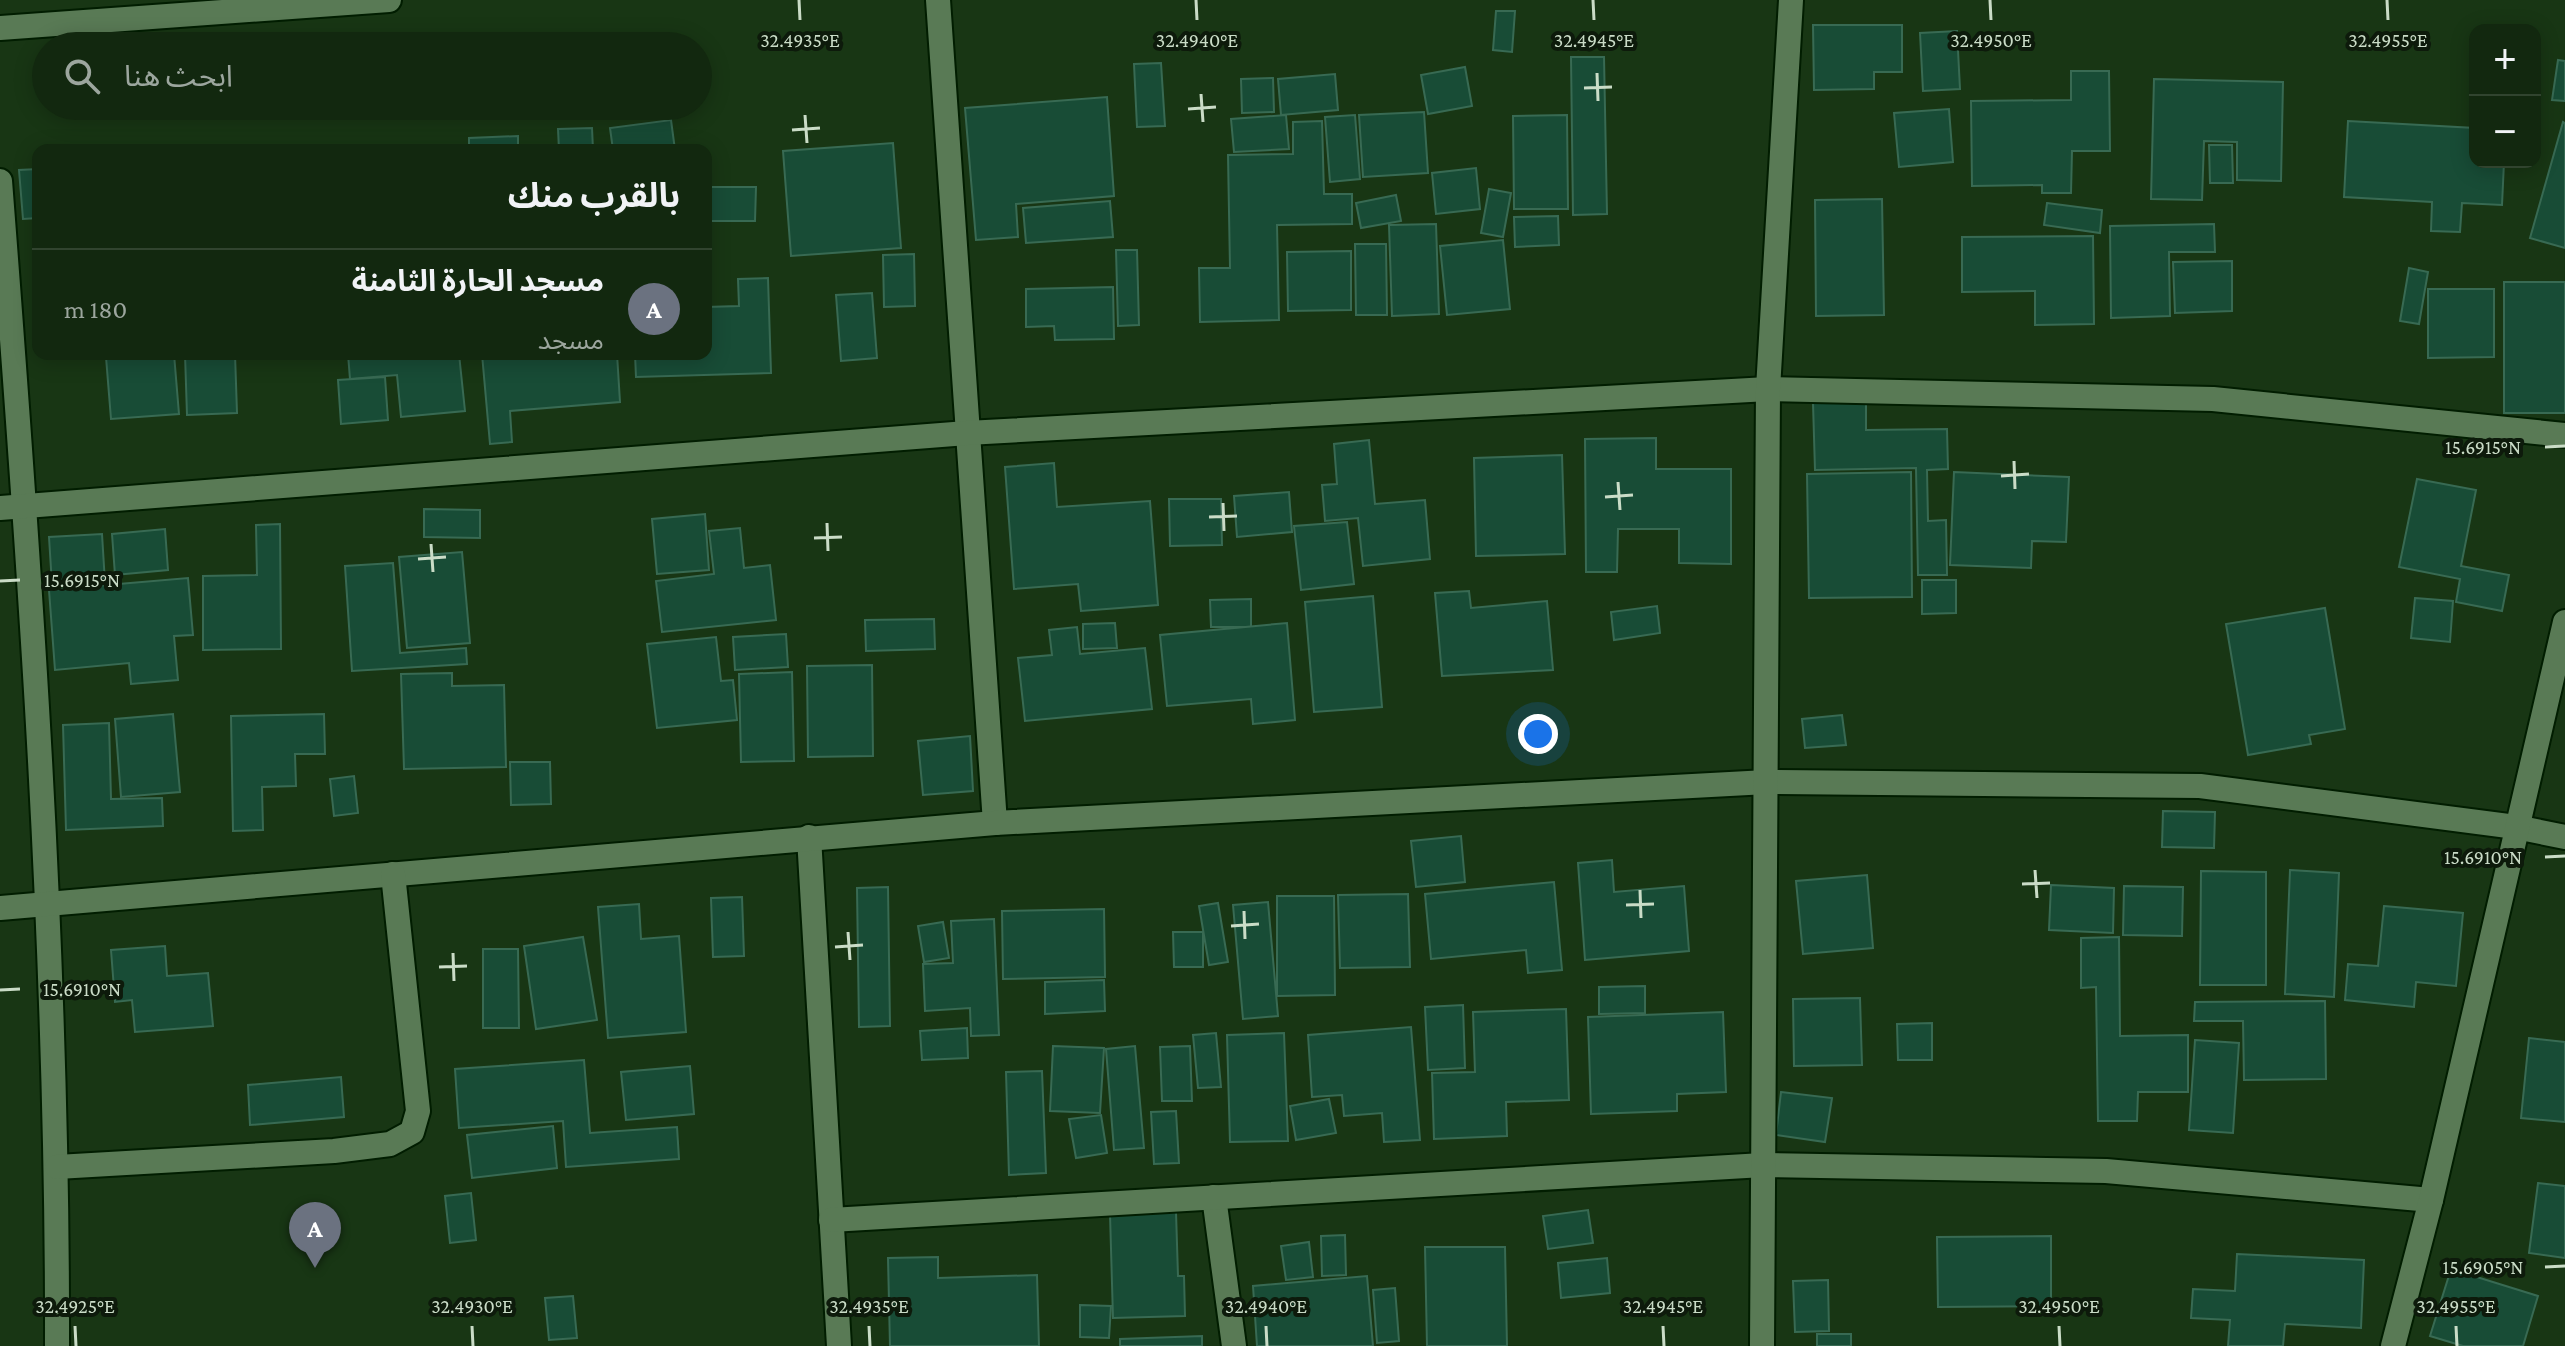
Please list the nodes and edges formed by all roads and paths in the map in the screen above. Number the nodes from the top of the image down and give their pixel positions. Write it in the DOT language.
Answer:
graph roads {
  1 [pos="389,0"];
  2 [pos="938,0"];
  3 [pos="1791,0"];
  4 [pos="346,2"];
  5 [pos="0,28"];
  6 [pos="0,181"];
  7 [pos="1768,389"];
  8 [pos="967,433"];
  9 [pos="2565,435"];
  10 [pos="25,506"];
  11 [pos="0,508"];
  12 [pos="2565,622"];
  13 [pos="1767,782"];
  14 [pos="995,823"];
  15 [pos="2516,827"];
  16 [pos="809,837"];
  17 [pos="2565,837"];
  18 [pos="393,874"];
  19 [pos="45,904"];
  20 [pos="0,908"];
  21 [pos="1763,1165"];
  22 [pos="57,1167"];
  23 [pos="1214,1197"];
  24 [pos="2431,1200"];
  25 [pos="831,1220"];
  26 [pos="57,1346"];
  27 [pos="839,1346"];
  28 [pos="1234,1346"];
  29 [pos="1762,1346"];
  30 [pos="2393,1346"];
  1 -- 4 [label="street"];
  2 -- 8 [label="street"];
  3 -- 7 [label="street"];
  4 -- 5 [label="street"];
  6 -- 10 [label="street"];
  7 -- 8 [label="street"];
  7 -- 9 [label="street"];
  7 -- 13 [label="street"];
  8 -- 10 [label="street"];
  8 -- 14 [label="street"];
  10 -- 11 [label="street"];
  10 -- 19 [label="street"];
  12 -- 15 [label="street"];
  13 -- 14 [label="street"];
  13 -- 15 [label="street"];
  13 -- 21 [label="street"];
  14 -- 16 [label="street"];
  15 -- 17 [label="street"];
  15 -- 24 [label="street"];
  16 -- 18 [label="street"];
  16 -- 25 [label="street"];
  18 -- 19 [label="street"];
  18 -- 22 [label="street"];
  19 -- 20 [label="street"];
  19 -- 22 [label="street"];
  21 -- 23 [label="street"];
  21 -- 24 [label="street"];
  21 -- 29 [label="street"];
  22 -- 26 [label="street"];
  23 -- 25 [label="street"];
  23 -- 28 [label="street"];
  24 -- 30 [label="street"];
  25 -- 27 [label="street"];
}
